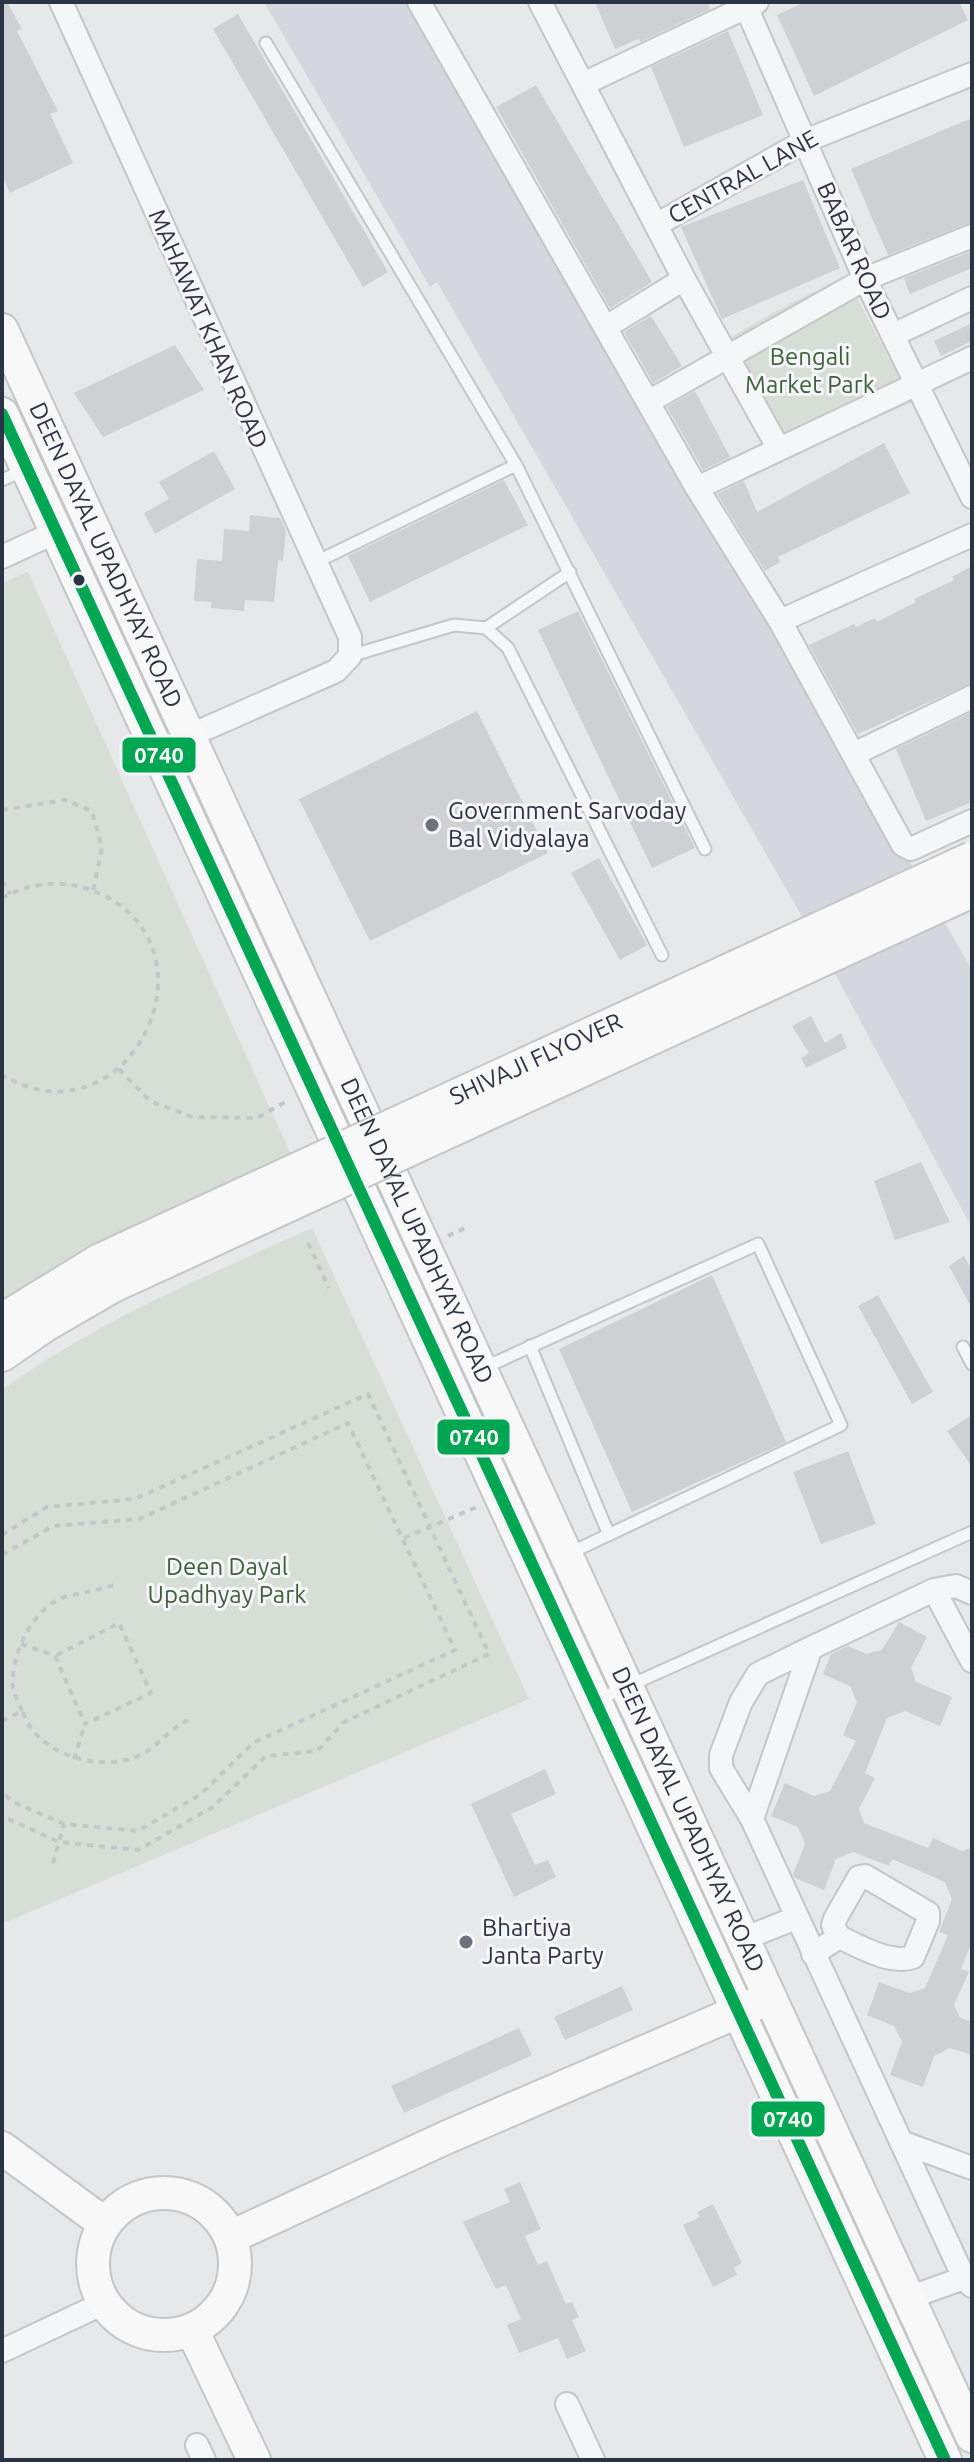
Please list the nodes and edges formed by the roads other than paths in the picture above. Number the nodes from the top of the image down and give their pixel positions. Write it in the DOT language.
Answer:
graph roads {
  1 [pos="61,2"];
  2 [pos="419,2"];
  3 [pos="540,2"];
  4 [pos="749,4"];
  5 [pos="266,43"];
  6 [pos="972,74"];
  7 [pos="583,84"];
  8 [pos="805,141"];
  9 [pos="656,225"];
  10 [pos="972,236"];
  11 [pos="684,279"];
  12 [pos="865,279"];
  13 [pos="972,298"];
  14 [pos="606,327"];
  15 [pos="2,330"];
  16 [pos="893,335"];
  17 [pos="729,354"];
  18 [pos="972,358"];
  19 [pos="916,384"];
  20 [pos="648,402"];
  21 [pos="2,414"];
  22 [pos="779,449"];
  23 [pos="516,465"];
  24 [pos="14,475"];
  25 [pos="697,488"];
  26 [pos="972,497"];
  27 [pos="56,532"];
  28 [pos="972,535"];
  29 [pos="2,557"];
  30 [pos="314,564"];
  31 [pos="570,572"];
  32 [pos="780,621"];
  33 [pos="486,628"];
  34 [pos="350,656"];
  35 [pos="972,697"];
  36 [pos="189,736"];
  37 [pos="854,754"];
  38 [pos="972,821"];
  39 [pos="705,849"];
  40 [pos="972,858"];
  41 [pos="972,891"];
  42 [pos="662,955"];
  43 [pos="107,1273"];
  44 [pos="2,1320"];
  45 [pos="530,1346"];
  46 [pos="963,1347"];
  47 [pos="2,1355"];
  48 [pos="972,1364"];
  49 [pos="480,1369"];
  50 [pos="972,1532"];
  51 [pos="609,1535"];
  52 [pos="566,1555"];
  53 [pos="934,1590"];
  54 [pos="972,1593"];
  55 [pos="811,1648"];
  56 [pos="972,1661"];
  57 [pos="626,1685"];
  58 [pos="595,1701"];
  59 [pos="752,1819"];
  60 [pos="796,1918"];
  61 [pos="839,1937"];
  62 [pos="743,1939"];
  63 [pos="813,1954"];
  64 [pos="770,1997"];
  65 [pos="739,2013"];
  66 [pos="901,2142"];
  67 [pos="2,2148"];
  68 [pos="972,2168"];
  69 [pos="105,2224"];
  70 [pos="231,2237"];
  71 [pos="968,2282"];
  72 [pos="908,2298"];
  73 [pos="104,2303"];
  74 [pos="192,2330"];
  75 [pos="2,2351"];
  76 [pos="567,2404"];
  77 [pos="972,2436"];
  78 [pos="254,2460"];
  79 [pos="593,2460"];
  80 [pos="944,2460"];
  1 -- 30 [label="street, MAHAWAT KHAN ROAD"];
  2 -- 14 [label="street"];
  3 -- 7 [label="street"];
  4 -- 7 [label="street"];
  4 -- 8 [label="street, BABAR ROAD"];
  5 -- 23 [label="lane"];
  6 -- 8 [label="street, CENTRAL LANE"];
  7 -- 9 [label="street"];
  8 -- 9 [label="street, CENTRAL LANE"];
  8 -- 12 [label="street, BABAR ROAD"];
  9 -- 11 [label="street, CENTRAL LANE"];
  10 -- 12 [label="street"];
  11 -- 14 [label="street"];
  11 -- 17 [label="street, CENTRAL LANE"];
  12 -- 16 [label="street, BABAR ROAD"];
  12 -- 17 [label="street"];
  13 -- 16 [label="street"];
  14 -- 20 [label="street"];
  15 -- 36 [label="main road, DEEN DAYAL UPADHYAY ROAD"];
  16 -- 19 [label="street, BABAR ROAD"];
  17 -- 20 [label="street"];
  17 -- 22 [label="street, CENTRAL LANE"];
  18 -- 19 [label="street"];
  19 -- 22 [label="street"];
  19 -- 26 [label="street, BABAR ROAD"];
  20 -- 25 [label="street"];
  21 -- 24 [label="main road, DEEN DAYAL UPADHYAY ROAD"];
  22 -- 25 [label="street"];
  23 -- 30 [label="lane"];
  23 -- 31 [label="lane"];
  24 -- 27 [label="main road, DEEN DAYAL UPADHYAY ROAD"];
  25 -- 32 [label="street"];
  27 -- 29 [label="street"];
  27 -- 58 [label="main road, DEEN DAYAL UPADHYAY ROAD"];
  28 -- 32 [label="street"];
  30 -- 34 [label="street, MAHAWAT KHAN ROAD"];
  31 -- 33 [label="lane"];
  31 -- 39 [label="lane"];
  32 -- 37 [label="street"];
  33 -- 34 [label="lane"];
  33 -- 42 [label="lane"];
  34 -- 36 [label="street"];
  35 -- 37 [label="street"];
  36 -- 49 [label="main road, DEEN DAYAL UPADHYAY ROAD"];
  37 -- 38 [label="street"];
  40 -- 43 [label="main road, SHIVAJI FLYOVER, bridge"];
  41 -- 43 [label="main road, SHIVAJI FLYOVER, bridge"];
  43 -- 44 [label="main road"];
  43 -- 47 [label="main road"];
  45 -- 49 [label="lane"];
  45 -- 51 [label="lane"];
  45 -- 51 [label="lane"];
  46 -- 48 [label="lane"];
  49 -- 52 [label="main road, DEEN DAYAL UPADHYAY ROAD"];
  50 -- 57 [label="lane"];
  51 -- 52 [label="lane"];
  52 -- 57 [label="main road, DEEN DAYAL UPADHYAY ROAD"];
  53 -- 54 [label="street"];
  53 -- 55 [label="street"];
  53 -- 56 [label="street"];
  55 -- 59 [label="street"];
  55 -- 59 [label="street"];
  57 -- 58 [label="lane"];
  57 -- 62 [label="main road, DEEN DAYAL UPADHYAY ROAD"];
  58 -- 65 [label="main road, DEEN DAYAL UPADHYAY ROAD"];
  59 -- 60 [label="street"];
  60 -- 62 [label="street"];
  60 -- 63 [label="street"];
  61 -- 63 [label="street"];
  62 -- 64 [label="main road, DEEN DAYAL UPADHYAY ROAD"];
  63 -- 66 [label="street"];
  64 -- 65 [label="main road"];
  64 -- 72 [label="main road, DEEN DAYAL UPADHYAY ROAD"];
  65 -- 70 [label="main road"];
  65 -- 80 [label="main road, DEEN DAYAL UPADHYAY ROAD"];
  66 -- 68 [label="street"];
  66 -- 71 [label="street"];
  67 -- 69 [label="main road"];
  69 -- 70 [label="main road"];
  69 -- 73 [label="main road"];
  70 -- 74 [label="main road"];
  71 -- 72 [label="street"];
  72 -- 77 [label="main road, DEEN DAYAL UPADHYAY ROAD"];
  73 -- 74 [label="main road"];
  73 -- 75 [label="street"];
  74 -- 78 [label="main road"];
  76 -- 79 [label="street"];
}
